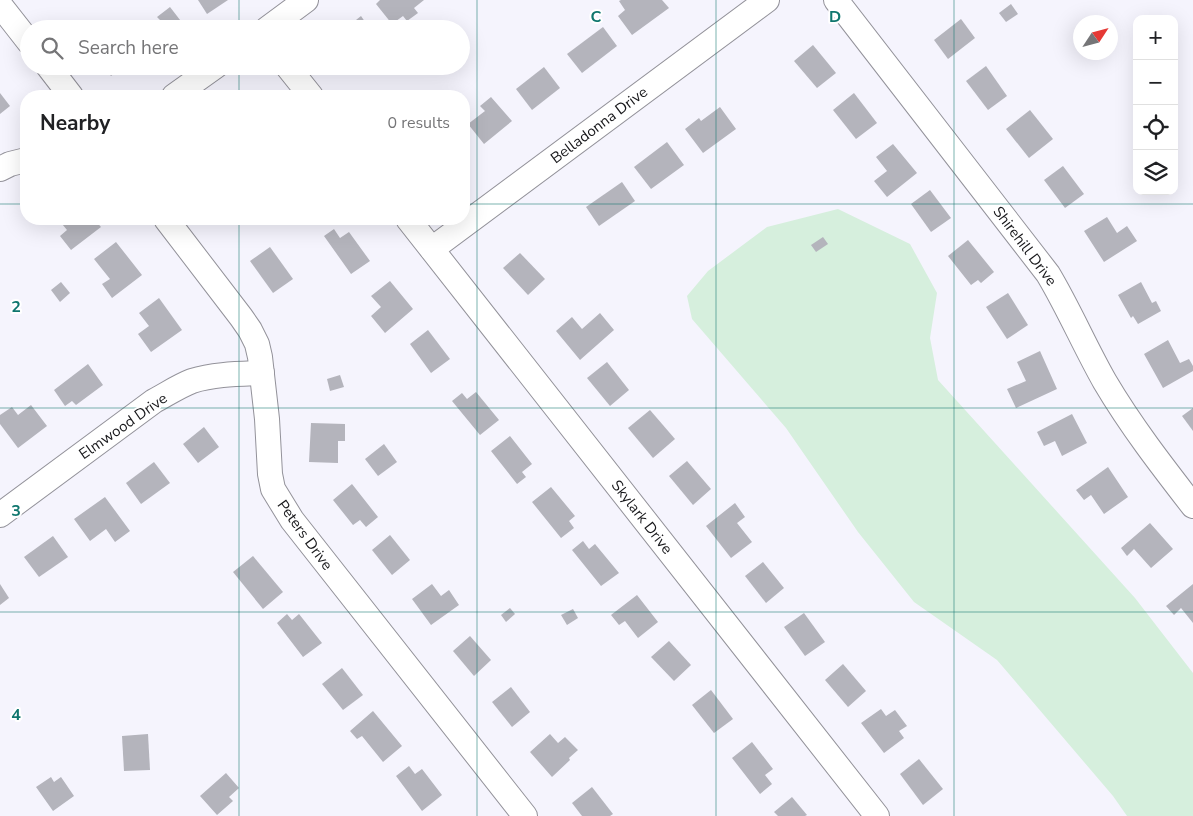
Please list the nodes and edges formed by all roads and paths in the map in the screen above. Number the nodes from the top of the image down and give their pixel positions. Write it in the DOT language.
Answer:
graph roads {
  1 [pos="306,0"];
  2 [pos="767,0"];
  3 [pos="836,0"];
  4 [pos="0,5"];
  5 [pos="279,20"];
  6 [pos="20,31"];
  7 [pos="55,75"];
  8 [pos="203,75"];
  9 [pos="294,75"];
  10 [pos="66,90"];
  11 [pos="182,90"];
  12 [pos="306,90"];
  13 [pos="20,162"];
  14 [pos="0,169"];
  15 [pos="470,221"];
  16 [pos="171,225"];
  17 [pos="413,225"];
  18 [pos="464,225"];
  19 [pos="432,249"];
  20 [pos="262,374"];
  21 [pos="1193,506"];
  22 [pos="0,515"];
  23 [pos="525,816"];
  24 [pos="877,816"];
  1 -- 5 [label="street"];
  2 -- 15 [label="street, Belladonna Drive"];
  3 -- 21 [label="street, Shirehill Drive"];
  4 -- 6 [label="street"];
  7 -- 10 [label="street"];
  8 -- 11 [label="street"];
  9 -- 12 [label="street"];
  13 -- 14 [label="street"];
  16 -- 20 [label="street, Peters Drive"];
  17 -- 19 [label="street, Skylark Drive"];
  18 -- 19 [label="street, Belladonna Drive"];
  19 -- 24 [label="street, Skylark Drive"];
  20 -- 22 [label="street, Elmwood Drive"];
  20 -- 23 [label="street, Peters Drive"];
}
